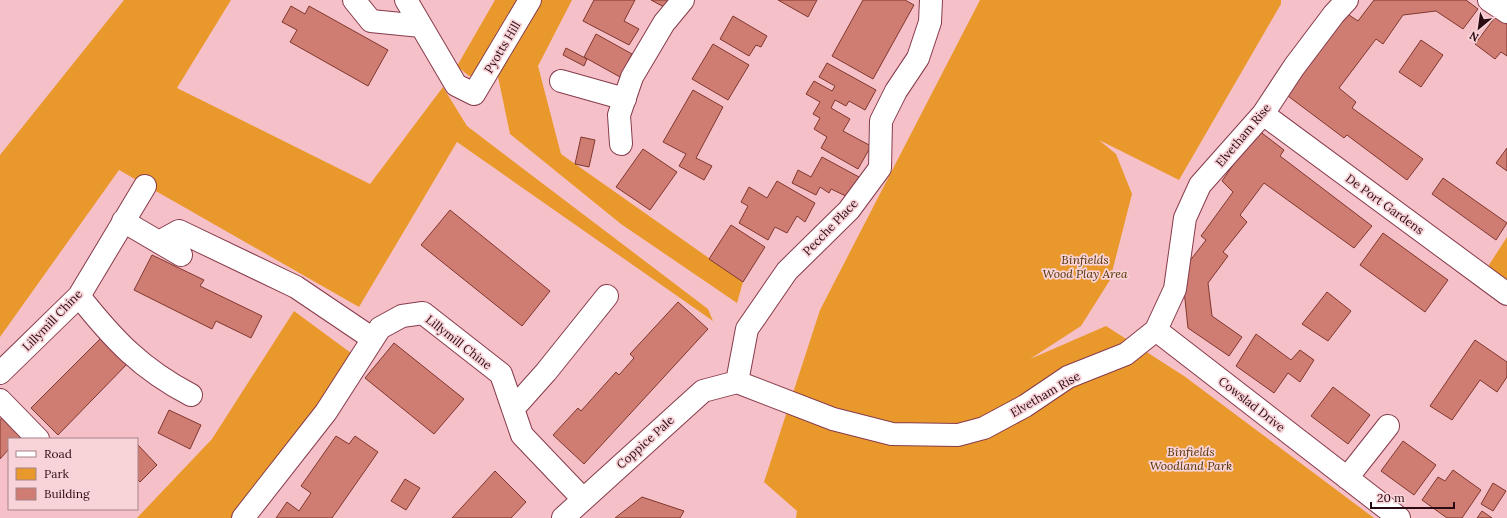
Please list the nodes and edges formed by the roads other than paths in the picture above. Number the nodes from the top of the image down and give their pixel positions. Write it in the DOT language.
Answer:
graph roads {
  1 [pos="354,0"];
  2 [pos="406,0"];
  3 [pos="530,0"];
  4 [pos="683,0"];
  5 [pos="931,0"];
  6 [pos="1347,0"];
  7 [pos="1489,0"];
  8 [pos="1507,12"];
  9 [pos="421,26"];
  10 [pos="561,81"];
  11 [pos="625,98"];
  12 [pos="1263,114"];
  13 [pos="622,144"];
  14 [pos="145,186"];
  15 [pos="123,221"];
  16 [pos="159,242"];
  17 [pos="181,256"];
  18 [pos="1507,294"];
  19 [pos="79,296"];
  20 [pos="607,296"];
  21 [pos="1156,330"];
  22 [pos="373,339"];
  23 [pos="0,373"];
  24 [pos="737,382"];
  25 [pos="191,394"];
  26 [pos="0,400"];
  27 [pos="513,409"];
  28 [pos="1388,426"];
  29 [pos="37,438"];
  30 [pos="1347,478"];
  31 [pos="583,499"];
  32 [pos="243,518"];
  33 [pos="563,518"];
  34 [pos="1399,518"];
  1 -- 9 [label="street"];
  2 -- 9 [label="street"];
  3 -- 9 [label="street, Pyotts Hill"];
  4 -- 11 [label="street"];
  5 -- 24 [label="street, Pecche Place"];
  6 -- 12 [label="street, Elvetham Rise"];
  7 -- 8 [label="street"];
  10 -- 11 [label="street"];
  11 -- 13 [label="street"];
  12 -- 18 [label="street, De Port Gardens"];
  12 -- 21 [label="street, Elvetham Rise"];
  14 -- 15 [label="street, Lillymill Chine"];
  15 -- 16 [label="street"];
  15 -- 19 [label="street, Lillymill Chine"];
  16 -- 17 [label="street"];
  16 -- 22 [label="street"];
  19 -- 23 [label="street, Lillymill Chine"];
  19 -- 25 [label="street"];
  20 -- 27 [label="street"];
  21 -- 24 [label="street, Elvetham Rise"];
  21 -- 30 [label="street, Cowslad Drive"];
  22 -- 27 [label="street, Lillymill Chine"];
  22 -- 32 [label="street, Lillymill Chine"];
  24 -- 31 [label="street, Coppice Pale"];
  26 -- 29 [label="street"];
  27 -- 31 [label="street, Lillymill Chine"];
  28 -- 30 [label="street"];
  30 -- 34 [label="street, Cowslad Drive"];
  31 -- 33 [label="street, Coppice Pale"];
}
